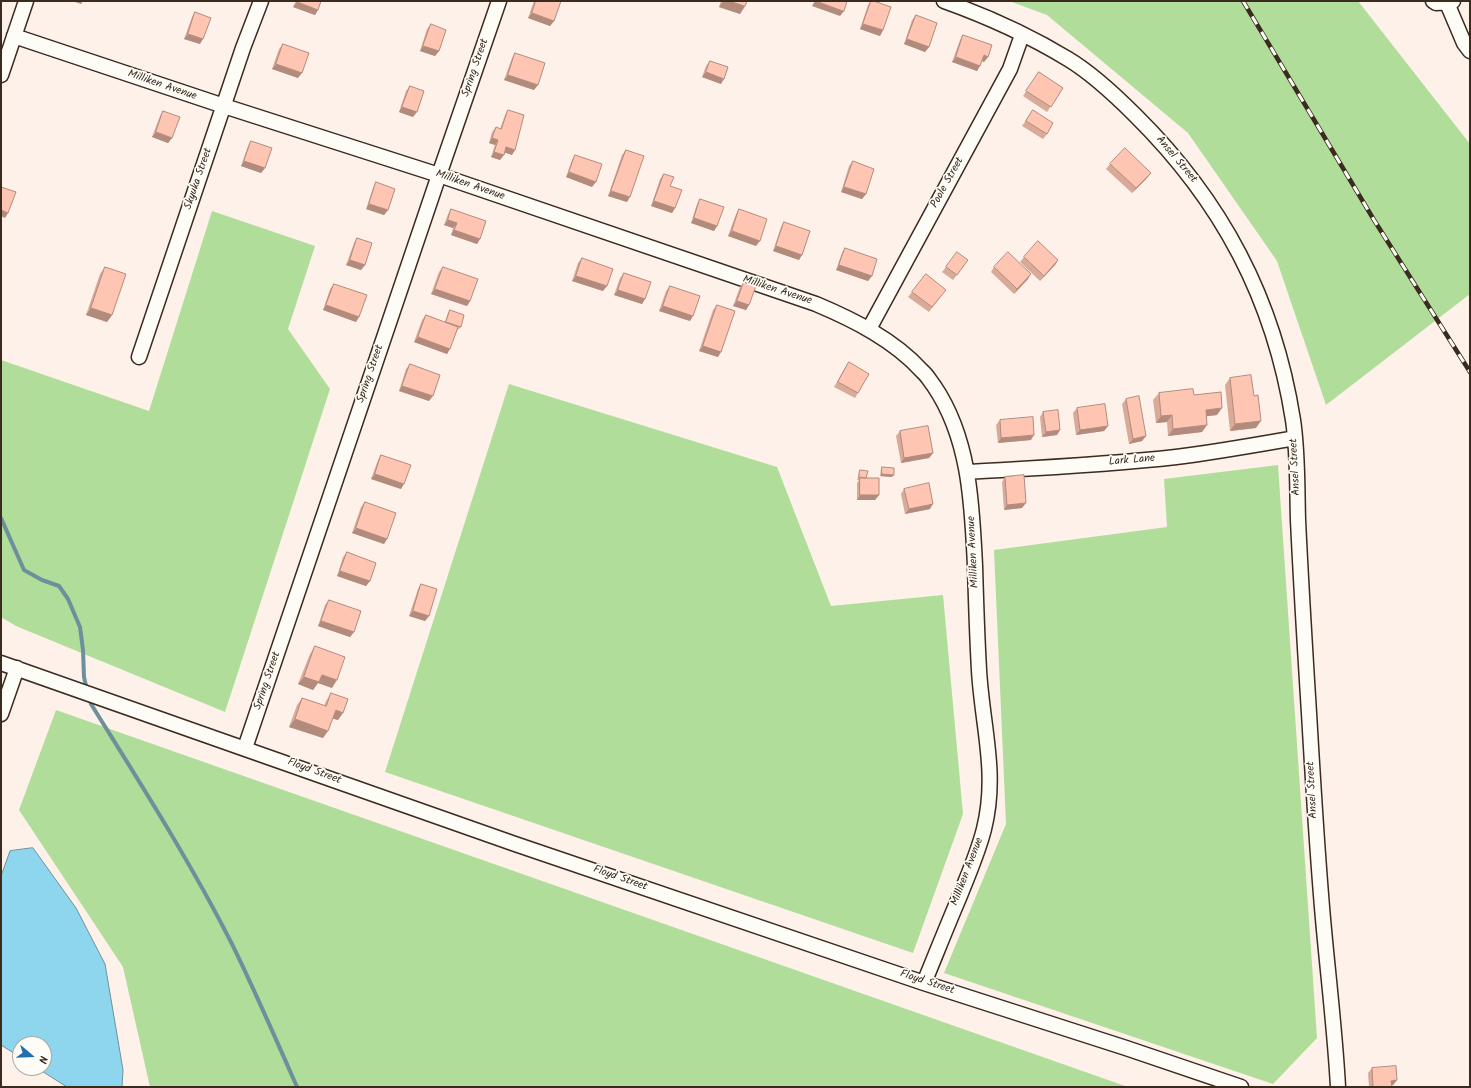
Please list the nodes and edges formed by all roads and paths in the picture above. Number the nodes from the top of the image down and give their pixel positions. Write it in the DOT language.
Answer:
graph roads {
  1 [pos="26,1"];
  2 [pos="261,1"];
  3 [pos="500,1"];
  4 [pos="944,1"];
  5 [pos="1433,1"];
  6 [pos="1450,2"];
  7 [pos="1022,35"];
  8 [pos="14,36"];
  9 [pos="1470,51"];
  10 [pos="1,74"];
  11 [pos="224,106"];
  12 [pos="439,176"];
  13 [pos="869,329"];
  14 [pos="139,357"];
  15 [pos="1295,438"];
  16 [pos="967,472"];
  17 [pos="1,663"];
  18 [pos="17,668"];
  19 [pos="1,714"];
  20 [pos="245,748"];
  21 [pos="924,983"];
  22 [pos="1241,1087"];
  23 [pos="1338,1087"];
  1 -- 8 [label="street"];
  2 -- 11 [label="street, Skyuka Street"];
  3 -- 12 [label="street, Spring Street"];
  4 -- 7 [label="street, Ansel Street"];
  5 -- 6 [label="street"];
  6 -- 9 [label="street"];
  7 -- 13 [label="street, Poole Street"];
  7 -- 15 [label="street, Ansel Street"];
  8 -- 10 [label="street"];
  8 -- 11 [label="street, Milliken Avenue"];
  11 -- 12 [label="street, Milliken Avenue"];
  11 -- 14 [label="street, Skyuka Street"];
  12 -- 13 [label="street, Milliken Avenue"];
  12 -- 20 [label="street, Spring Street"];
  13 -- 16 [label="street, Milliken Avenue"];
  15 -- 16 [label="street, Lark Lane"];
  15 -- 23 [label="street, Ansel Street"];
  16 -- 21 [label="street, Milliken Avenue"];
  17 -- 18 [label="street, Floyd Street"];
  18 -- 19 [label="street"];
  18 -- 20 [label="street, Floyd Street"];
  20 -- 21 [label="street, Floyd Street"];
  21 -- 22 [label="street, Floyd Street"];
}
